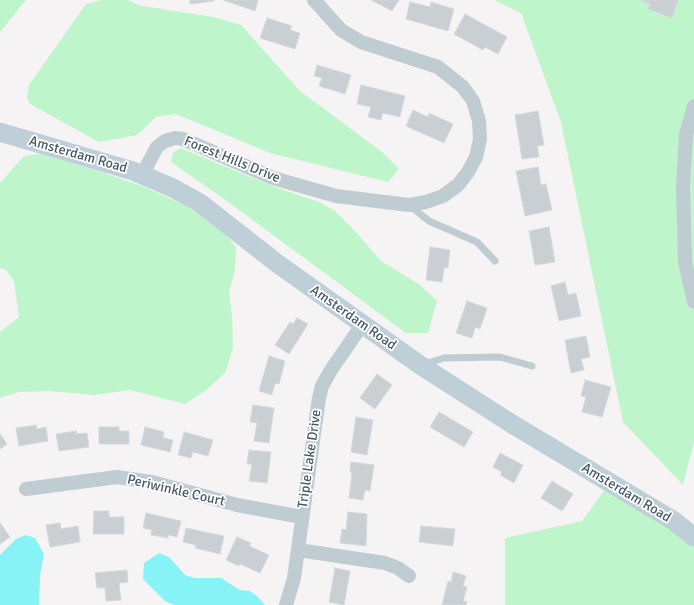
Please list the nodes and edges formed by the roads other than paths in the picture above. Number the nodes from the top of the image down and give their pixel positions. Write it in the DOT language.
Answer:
graph roads {
  1 [pos="314,0"];
  2 [pos="694,106"];
  3 [pos="0,132"];
  4 [pos="142,175"];
  5 [pos="409,204"];
  6 [pos="495,260"];
  7 [pos="694,302"];
  8 [pos="362,325"];
  9 [pos="420,365"];
  10 [pos="532,366"];
  11 [pos="26,489"];
  12 [pos="302,517"];
  13 [pos="693,534"];
  14 [pos="298,550"];
  15 [pos="409,576"];
  16 [pos="286,605"];
  1 -- 5 [label="street, Forest Hills Drive"];
  2 -- 7 [label="street"];
  3 -- 4 [label="street, Amsterdam Road"];
  4 -- 5 [label="street, Forest Hills Drive"];
  4 -- 8 [label="street, Amsterdam Road"];
  5 -- 6 [label="lane"];
  8 -- 9 [label="street, Amsterdam Road"];
  8 -- 12 [label="street, Triple Lake Drive"];
  9 -- 10 [label="lane"];
  9 -- 13 [label="street, Amsterdam Road"];
  11 -- 12 [label="street, Periwinkle Court"];
  12 -- 14 [label="street, Triple Lake Drive"];
  14 -- 15 [label="street"];
  14 -- 16 [label="street, Triple Lake Drive"];
}
